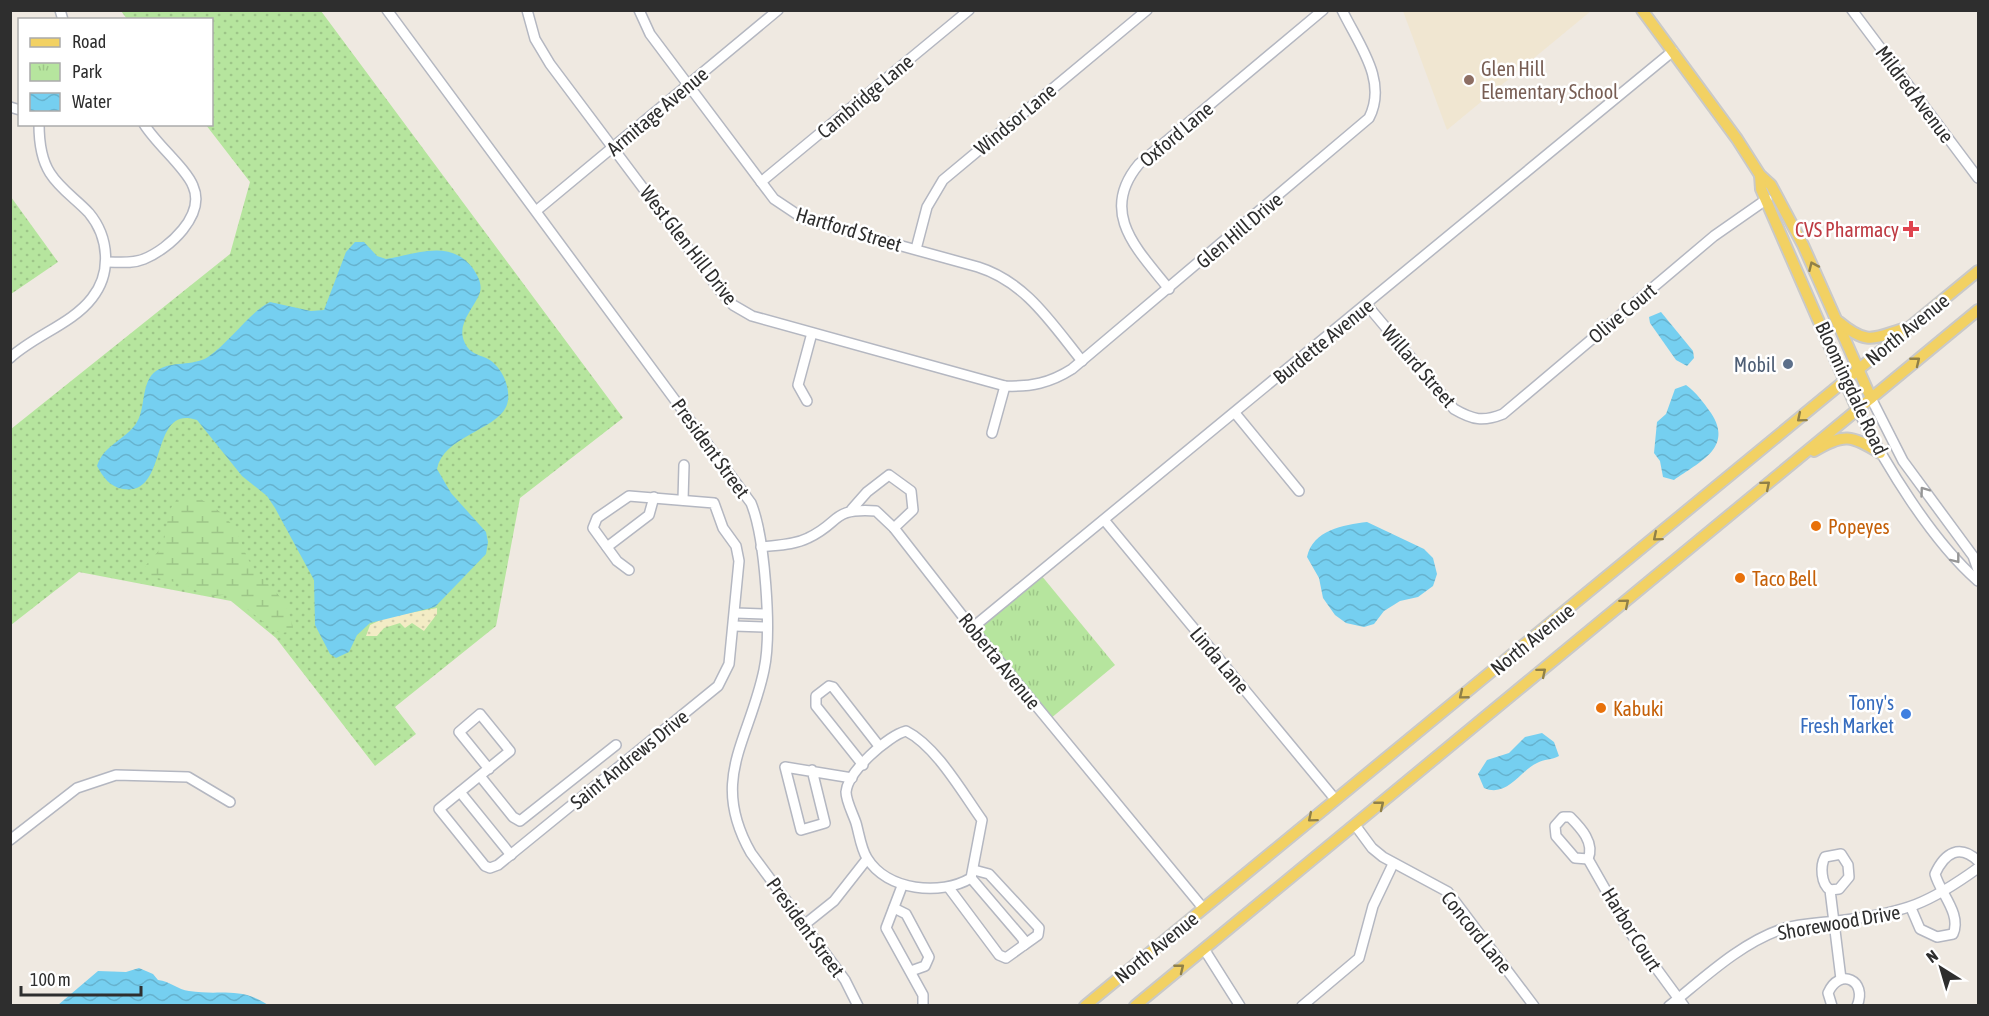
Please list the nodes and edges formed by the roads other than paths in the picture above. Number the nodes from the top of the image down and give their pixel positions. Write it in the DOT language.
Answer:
graph roads {
  1 [pos="387,10"];
  2 [pos="527,10"];
  3 [pos="639,10"];
  4 [pos="778,10"];
  5 [pos="969,10"];
  6 [pos="1147,10"];
  7 [pos="1323,10"];
  8 [pos="1342,10"];
  9 [pos="1642,10"];
  10 [pos="1852,10"];
  11 [pos="1672,51"];
  12 [pos="688,85"];
  13 [pos="39,126"];
  14 [pos="146,126"];
  15 [pos="613,147"];
  16 [pos="1760,175"];
  17 [pos="1978,178"];
  18 [pos="761,182"];
  19 [pos="1767,199"];
  20 [pos="536,211"];
  21 [pos="916,249"];
  22 [pos="107,262"];
  23 [pos="1978,271"];
  24 [pos="1169,289"];
  25 [pos="1367,305"];
  26 [pos="1978,310"];
  27 [pos="1836,320"];
  28 [pos="1910,327"];
  29 [pos="812,333"];
  30 [pos="10,358"];
  31 [pos="1082,361"];
  32 [pos="1858,370"];
  33 [pos="1846,380"];
  34 [pos="1005,386"];
  35 [pos="1871,398"];
  36 [pos="807,401"];
  37 [pos="1857,409"];
  38 [pos="1235,413"];
  39 [pos="1477,420"];
  40 [pos="992,433"];
  41 [pos="1880,453"];
  42 [pos="1790,464"];
  43 [pos="684,465"];
  44 [pos="1299,491"];
  45 [pos="654,497"];
  46 [pos="682,500"];
  47 [pos="852,509"];
  48 [pos="1104,521"];
  49 [pos="894,528"];
  50 [pos="607,547"];
  51 [pos="761,547"];
  52 [pos="629,570"];
  53 [pos="1978,570"];
  54 [pos="1978,581"];
  55 [pos="735,613"];
  56 [pos="766,614"];
  57 [pos="734,626"];
  58 [pos="767,627"];
  59 [pos="972,628"];
  60 [pos="616,745"];
  61 [pos="879,746"];
  62 [pos="863,765"];
  63 [pos="489,769"];
  64 [pos="812,770"];
  65 [pos="480,776"];
  66 [pos="852,778"];
  67 [pos="460,792"];
  68 [pos="1335,799"];
  69 [pos="230,802"];
  70 [pos="1355,825"];
  71 [pos="10,840"];
  72 [pos="511,855"];
  73 [pos="867,859"];
  74 [pos="1588,859"];
  75 [pos="1978,861"];
  76 [pos="1393,864"];
  77 [pos="1978,868"];
  78 [pos="972,874"];
  79 [pos="902,886"];
  80 [pos="949,888"];
  81 [pos="1830,890"];
  82 [pos="1943,893"];
  83 [pos="894,908"];
  84 [pos="1203,908"];
  85 [pos="1911,908"];
  86 [pos="1833,922"];
  87 [pos="804,924"];
  88 [pos="1024,945"];
  89 [pos="1204,949"];
  90 [pos="911,971"];
  91 [pos="1841,979"];
  92 [pos="1313,997"];
  93 [pos="1677,1003"];
  94 [pos="858,1005"];
  95 [pos="922,1005"];
  96 [pos="1085,1005"];
  97 [pos="1135,1005"];
  98 [pos="1240,1005"];
  99 [pos="1302,1005"];
  100 [pos="1320,1005"];
  101 [pos="1534,1005"];
  102 [pos="1832,1005"];
  103 [pos="1857,1005"];
  1 -- 20 [label="street, President Street"];
  2 -- 15 [label="street, West Glen Hill Drive"];
  3 -- 12 [label="street, Hartford Street"];
  4 -- 12 [label="street, Armitage Avenue"];
  5 -- 18 [label="street, Cambridge Lane"];
  6 -- 21 [label="street, Windsor Lane"];
  7 -- 24 [label="street, Oxford Lane"];
  8 -- 24 [label="street, Glen Hill Drive"];
  9 -- 11 [label="main road, Bloomingdale Road"];
  10 -- 17 [label="street, Mildred Avenue"];
  11 -- 16 [label="main road, Bloomingdale Road"];
  11 -- 25 [label="street, Burdette Avenue"];
  12 -- 15 [label="street, Armitage Avenue"];
  12 -- 18 [label="street, Hartford Street"];
  13 -- 22 [label="street"];
  14 -- 22 [label="street"];
  15 -- 20 [label="street, Armitage Avenue"];
  15 -- 29 [label="street, West Glen Hill Drive"];
  16 -- 19 [label="main road, Bloomingdale Road"];
  27 -- 16 [label="main road, Bloomingdale Road, one-way"];
  18 -- 21 [label="street, Hartford Street"];
  19 -- 33 [label="main road, Bloomingdale Road"];
  19 -- 39 [label="street, Olive Court"];
  20 -- 51 [label="street, President Street"];
  21 -- 31 [label="street, Hartford Street"];
  22 -- 30 [label="street"];
  23 -- 28 [label="main road, North Avenue"];
  24 -- 31 [label="street, Glen Hill Drive"];
  25 -- 38 [label="street, Burdette Avenue"];
  25 -- 39 [label="street, Willard Street"];
  35 -- 26 [label="main road, North Avenue, one-way"];
  27 -- 28 [label="main road"];
  27 -- 32 [label="main road, Bloomingdale Road"];
  28 -- 32 [label="main road, North Avenue"];
  29 -- 34 [label="street, West Glen Hill Drive"];
  29 -- 36 [label="street"];
  31 -- 34 [label="street, Glen Hill Drive"];
  32 -- 33 [label="main road, North Avenue"];
  32 -- 35 [label="main road, Bloomingdale Road"];
  33 -- 37 [label="main road, Bloomingdale Road"];
  33 -- 68 [label="main road, North Avenue, one-way"];
  34 -- 40 [label="street"];
  35 -- 37 [label="main road, North Avenue"];
  53 -- 35 [label="street, Bloomingdale Road, one-way"];
  37 -- 41 [label="street, Bloomingdale Road"];
  37 -- 42 [label="main road, North Avenue"];
  38 -- 44 [label="street"];
  38 -- 48 [label="street, Burdette Avenue"];
  41 -- 42 [label="main road"];
  41 -- 54 [label="street, Bloomingdale Road, one-way"];
  70 -- 42 [label="main road, North Avenue, one-way"];
  43 -- 46 [label="street"];
  45 -- 46 [label="street"];
  45 -- 50 [label="street"];
  45 -- 50 [label="street"];
  46 -- 55 [label="street, Saint Andrews Drive"];
  47 -- 49 [label="street, Roberta Avenue"];
  47 -- 49 [label="street"];
  47 -- 51 [label="street"];
  48 -- 59 [label="street, Burdette Avenue"];
  48 -- 68 [label="street, Linda Lane"];
  49 -- 59 [label="street, Roberta Avenue"];
  50 -- 52 [label="street"];
  51 -- 56 [label="street, President Street"];
  55 -- 56 [label="street"];
  55 -- 57 [label="street, Saint Andrews Drive"];
  56 -- 58 [label="street, President Street"];
  57 -- 58 [label="street"];
  57 -- 72 [label="street, Saint Andrews Drive"];
  58 -- 87 [label="street, President Street"];
  59 -- 84 [label="street, Roberta Avenue"];
  60 -- 65 [label="street"];
  61 -- 62 [label="street"];
  61 -- 62 [label="street"];
  61 -- 78 [label="street"];
  62 -- 66 [label="street"];
  63 -- 63 [label="street"];
  63 -- 65 [label="street"];
  64 -- 64 [label="street"];
  64 -- 66 [label="street"];
  65 -- 67 [label="street"];
  66 -- 73 [label="street"];
  67 -- 72 [label="street"];
  67 -- 72 [label="street, Saint Andrews Drive"];
  68 -- 84 [label="main road, North Avenue, one-way"];
  69 -- 71 [label="street"];
  70 -- 76 [label="street, Concord Lane"];
  70 -- 89 [label="main road, North Avenue"];
  73 -- 79 [label="street"];
  73 -- 87 [label="street"];
  74 -- 74 [label="street, Harbor Court"];
  74 -- 93 [label="street, Harbor Court"];
  75 -- 82 [label="street"];
  76 -- 92 [label="street"];
  76 -- 101 [label="street, Concord Lane"];
  77 -- 82 [label="street, Shorewood Drive"];
  78 -- 80 [label="street"];
  78 -- 88 [label="street"];
  78 -- 88 [label="street"];
  79 -- 80 [label="street"];
  79 -- 83 [label="street"];
  80 -- 88 [label="street"];
  81 -- 86 [label="street"];
  82 -- 85 [label="street, Shorewood Drive"];
  82 -- 85 [label="street"];
  83 -- 90 [label="street"];
  83 -- 90 [label="street"];
  84 -- 96 [label="main road, North Avenue"];
  85 -- 86 [label="street, Shorewood Drive"];
  86 -- 91 [label="street"];
  86 -- 93 [label="street, Shorewood Drive"];
  87 -- 94 [label="street, President Street"];
  97 -- 89 [label="main road, North Avenue, one-way"];
  89 -- 98 [label="street"];
  90 -- 95 [label="street"];
  91 -- 102 [label="street"];
  91 -- 103 [label="street"];
  92 -- 99 [label="street"];
  92 -- 100 [label="street"];
}
